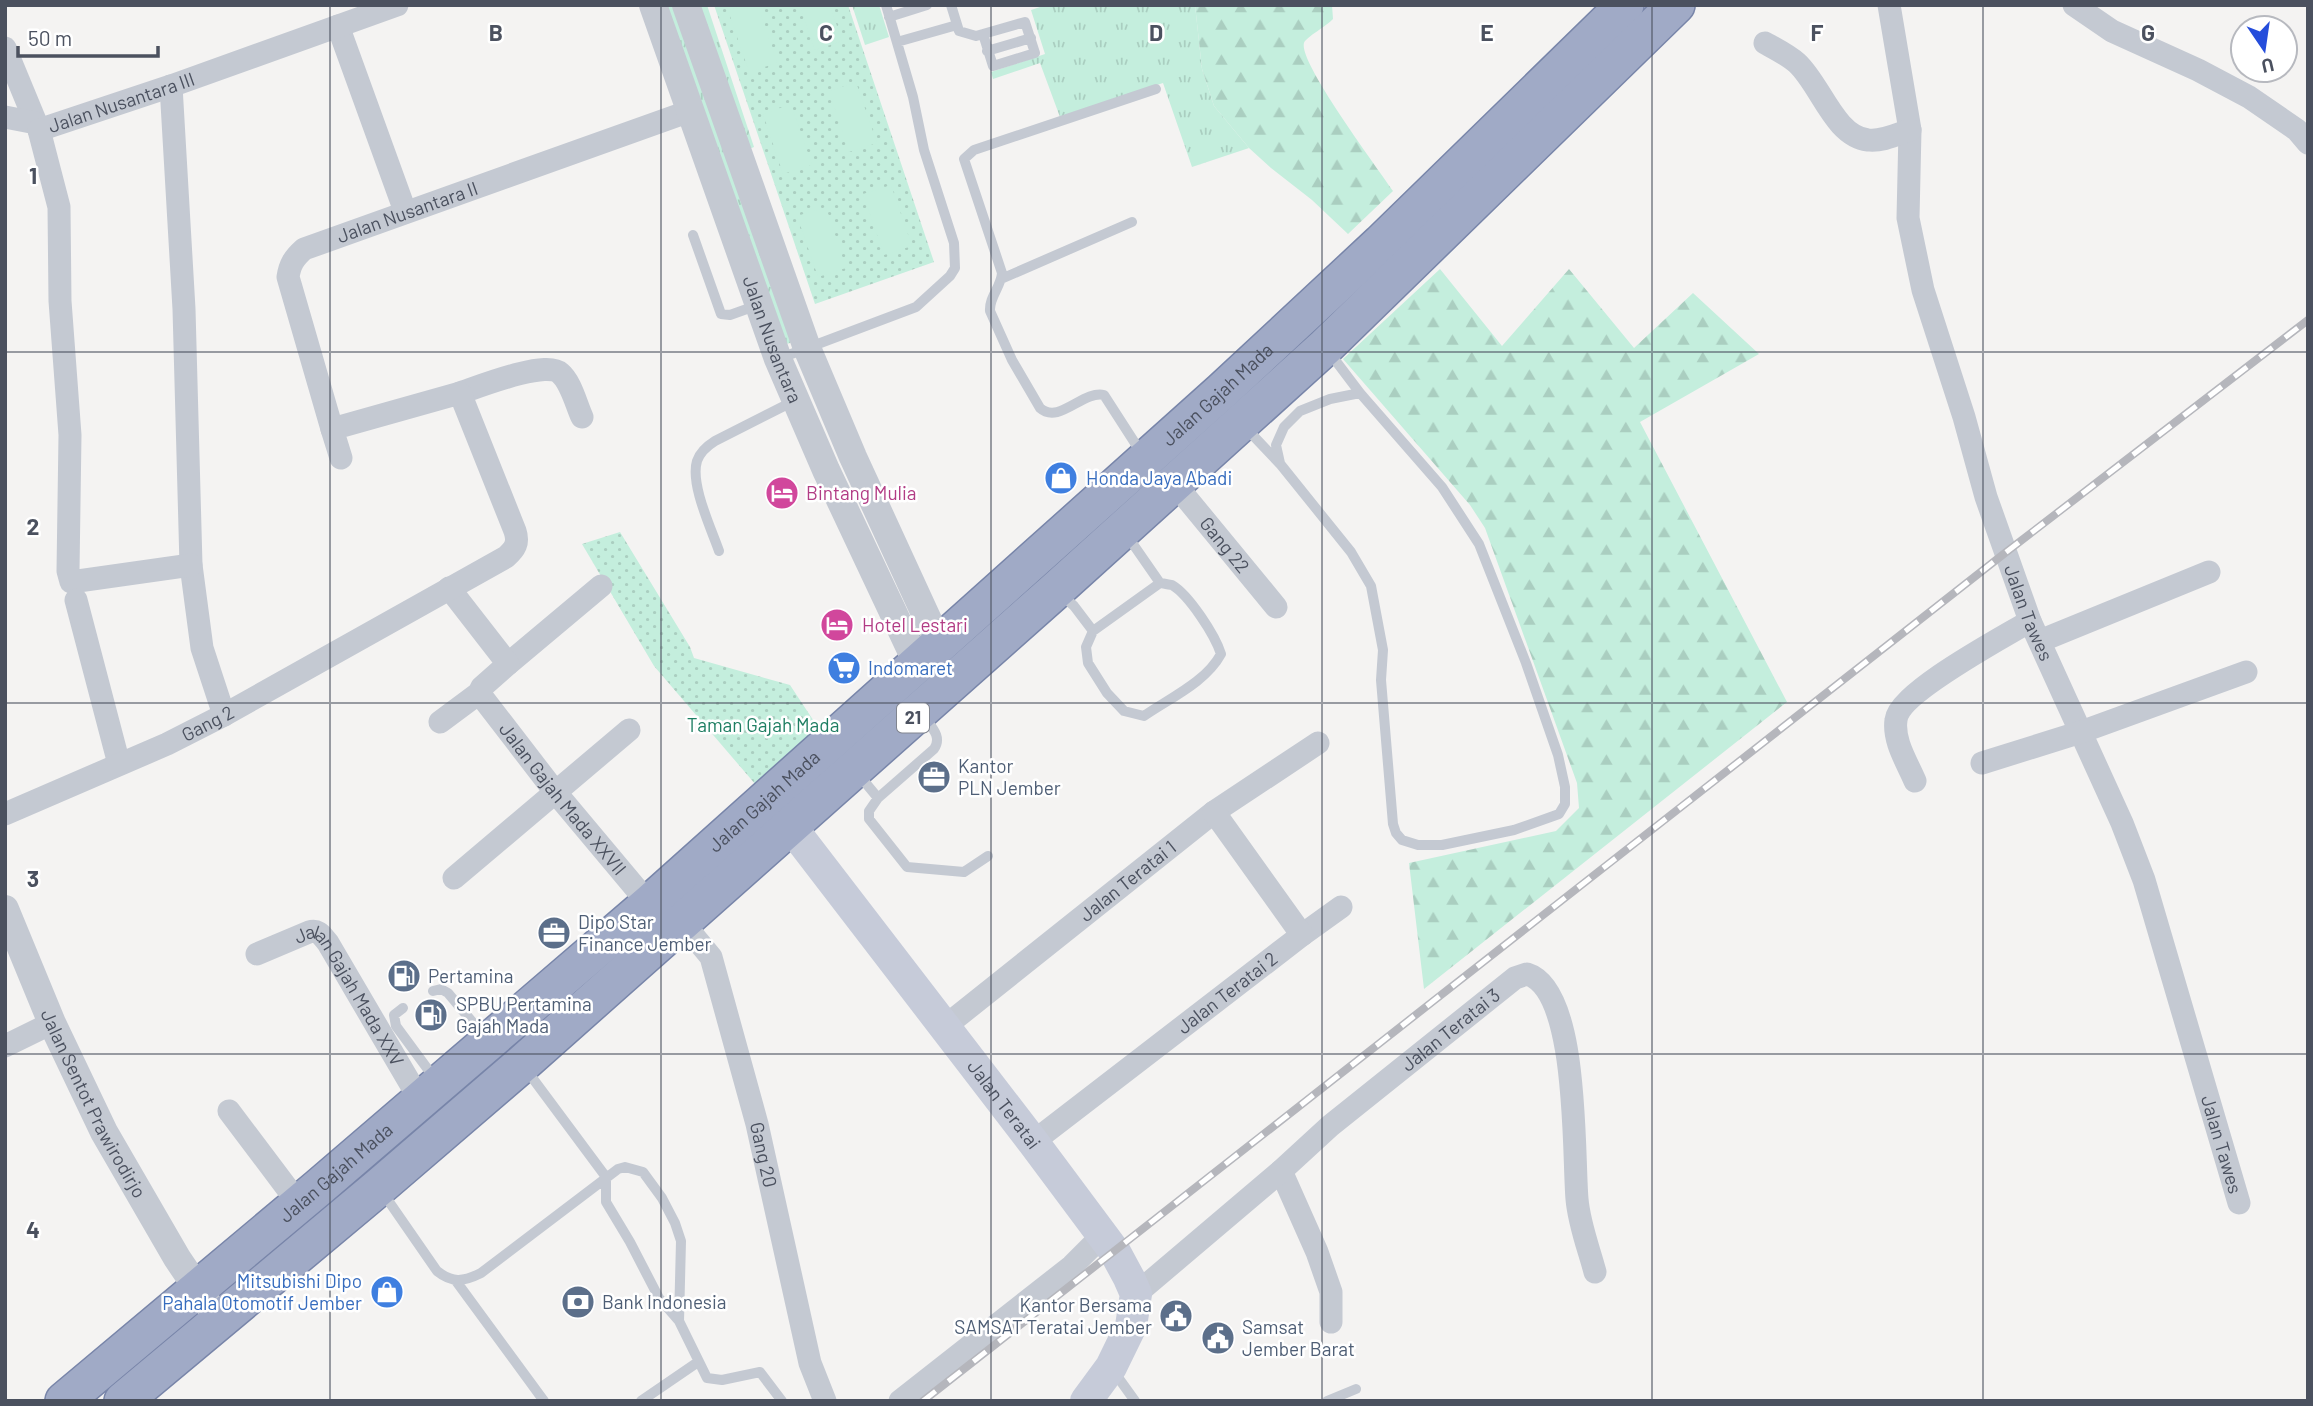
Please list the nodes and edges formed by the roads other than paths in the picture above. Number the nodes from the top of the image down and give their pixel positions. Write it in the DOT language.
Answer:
graph roads {
  1 [pos="397,5"];
  2 [pos="653,5"];
  3 [pos="686,5"];
  4 [pos="886,5"];
  5 [pos="927,5"];
  6 [pos="951,5"];
  7 [pos="1625,5"];
  8 [pos="1676,5"];
  9 [pos="1889,5"];
  10 [pos="2074,5"];
  11 [pos="889,17"];
  12 [pos="957,25"];
  13 [pos="338,26"];
  14 [pos="983,34"];
  15 [pos="1031,38"];
  16 [pos="897,43"];
  17 [pos="1765,43"];
  18 [pos="5,48"];
  19 [pos="988,51"];
  20 [pos="10,80"];
  21 [pos="172,86"];
  22 [pos="1156,89"];
  23 [pos="1534,94"];
  24 [pos="690,111"];
  25 [pos="5,117"];
  26 [pos="1559,120"];
  27 [pos="37,127"];
  28 [pos="1910,130"];
  29 [pos="2303,136"];
  30 [pos="405,211"];
  31 [pos="1132,222"];
  32 [pos="693,235"];
  33 [pos="1001,279"];
  34 [pos="758,305"];
  35 [pos="1325,346"];
  36 [pos="807,348"];
  37 [pos="778,359"];
  38 [pos="460,393"];
  39 [pos="1360,393"];
  40 [pos="796,400"];
  41 [pos="582,417"];
  42 [pos="1242,423"];
  43 [pos="332,429"];
  44 [pos="341,458"];
  45 [pos="1145,459"];
  46 [pos="1281,466"];
  47 [pos="1174,483"];
  48 [pos="1122,529"];
  49 [pos="719,551"];
  50 [pos="191,565"];
  51 [pos="2209,572"];
  52 [pos="1160,583"];
  53 [pos="601,586"];
  54 [pos="449,588"];
  55 [pos="1056,590"];
  56 [pos="76,600"];
  57 [pos="1276,607"];
  58 [pos="1093,631"];
  59 [pos="2035,631"];
  60 [pos="928,653"];
  61 [pos="508,664"];
  62 [pos="2246,672"];
  63 [pos="479,693"];
  64 [pos="921,711"];
  65 [pos="223,715"];
  66 [pos="440,722"];
  67 [pos="629,730"];
  68 [pos="2081,732"];
  69 [pos="1318,743"];
  70 [pos="1982,763"];
  71 [pos="119,764"];
  72 [pos="854,771"];
  73 [pos="1915,781"];
  74 [pos="556,793"];
  75 [pos="878,798"];
  76 [pos="1214,812"];
  77 [pos="5,814"];
  78 [pos="791,827"];
  79 [pos="988,856"];
  80 [pos="454,878"];
  81 [pos="649,904"];
  82 [pos="1341,907"];
  83 [pos="5,909"];
  84 [pos="682,922"];
  85 [pos="1302,935"];
  86 [pos="257,954"];
  87 [pos="433,991"];
  88 [pos="403,1008"];
  89 [pos="52,1023"];
  90 [pos="943,1028"];
  91 [pos="489,1041"];
  92 [pos="5,1046"];
  93 [pos="522,1064"];
  94 [pos="429,1092"];
  95 [pos="229,1111"];
  96 [pos="1033,1143"];
  97 [pos="1281,1171"];
  98 [pos="606,1177"];
  99 [pos="379,1187"];
  100 [pos="2239,1203"];
  101 [pos="299,1204"];
  102 [pos="1102,1236"];
  103 [pos="1595,1272"];
  104 [pos="456,1281"];
  105 [pos="198,1289"];
  106 [pos="1136,1294"];
  107 [pos="220,1318"];
  108 [pos="679,1321"];
  109 [pos="1331,1322"];
  110 [pos="698,1362"];
  111 [pos="1111,1367"];
  112 [pos="1356,1389"];
  113 [pos="824,1399"];
  114 [pos="64,1401"];
  115 [pos="123,1401"];
  116 [pos="544,1401"];
  117 [pos="641,1401"];
  118 [pos="782,1401"];
  119 [pos="900,1401"];
  120 [pos="1086,1401"];
  121 [pos="1135,1401"];
  122 [pos="1327,1401"];
  1 -- 13 [label="street, Jalan Nusantara III"];
  2 -- 24 [label="street, Jalan Nusantara"];
  3 -- 36 [label="street, Jalan Nusantara"];
  4 -- 11 [label="lane"];
  5 -- 11 [label="lane"];
  6 -- 12 [label="lane"];
  7 -- 23 [label="highway, Jalan Gajah Mada / 21"];
  8 -- 26 [label="highway, Jalan Gajah Mada / 21"];
  9 -- 28 [label="street, Jalan Tawes"];
  10 -- 29 [label="street"];
  11 -- 16 [label="lane"];
  12 -- 14 [label="lane"];
  12 -- 16 [label="lane"];
  13 -- 21 [label="street, Jalan Nusantara III"];
  13 -- 30 [label="street"];
  14 -- 15 [label="lane"];
  14 -- 19 [label="lane"];
  15 -- 19 [label="lane"];
  15 -- 19 [label="lane"];
  16 -- 36 [label="lane"];
  17 -- 28 [label="street"];
  18 -- 20 [label="street"];
  20 -- 27 [label="street"];
  21 -- 27 [label="street, Jalan Nusantara III"];
  21 -- 50 [label="street"];
  22 -- 33 [label="lane"];
  23 -- 26 [label="highway"];
  23 -- 45 [label="highway, Jalan Gajah Mada / 21"];
  24 -- 30 [label="street, Jalan Nusantara II"];
  24 -- 34 [label="street, Jalan Nusantara"];
  25 -- 27 [label="street, Jalan Nusantara III"];
  26 -- 35 [label="highway, Jalan Gajah Mada / 21"];
  27 -- 50 [label="street"];
  28 -- 59 [label="street, Jalan Tawes"];
  30 -- 43 [label="street, Jalan Nusantara II"];
  31 -- 33 [label="lane"];
  32 -- 34 [label="lane"];
  33 -- 45 [label="lane"];
  34 -- 37 [label="street, Jalan Nusantara"];
  35 -- 39 [label="lane"];
  35 -- 42 [label="highway, Jalan Gajah Mada / 21"];
  36 -- 37 [label="lane"];
  36 -- 60 [label="street, Jalan Nusantara"];
  37 -- 40 [label="street, Jalan Nusantara"];
  38 -- 41 [label="street"];
  38 -- 43 [label="street"];
  38 -- 54 [label="street, Gang 2"];
  39 -- 46 [label="lane"];
  39 -- 46 [label="lane"];
  40 -- 49 [label="lane"];
  40 -- 60 [label="street, Jalan Nusantara"];
  42 -- 46 [label="lane"];
  42 -- 47 [label="highway, Jalan Gajah Mada / 21"];
  43 -- 44 [label="street"];
  45 -- 60 [label="highway, Jalan Gajah Mada / 21"];
  47 -- 48 [label="highway, Jalan Gajah Mada / 21"];
  47 -- 57 [label="street, Gang 22"];
  48 -- 52 [label="lane"];
  48 -- 55 [label="highway, Jalan Gajah Mada / 21"];
  50 -- 65 [label="street"];
  51 -- 59 [label="street"];
  52 -- 58 [label="lane"];
  52 -- 58 [label="lane"];
  53 -- 61 [label="street"];
  54 -- 61 [label="street"];
  54 -- 65 [label="street, Gang 2"];
  55 -- 58 [label="lane"];
  55 -- 64 [label="highway, Jalan Gajah Mada / 21"];
  56 -- 71 [label="street"];
  59 -- 68 [label="street, Jalan Tawes"];
  59 -- 73 [label="street"];
  60 -- 81 [label="highway, Jalan Gajah Mada / 21"];
  61 -- 63 [label="street"];
  62 -- 68 [label="street"];
  63 -- 66 [label="street"];
  63 -- 74 [label="street, Jalan Gajah Mada XXVII"];
  64 -- 72 [label="highway, Jalan Gajah Mada / 21"];
  64 -- 75 [label="lane"];
  65 -- 71 [label="street, Gang 2"];
  67 -- 74 [label="street"];
  68 -- 70 [label="street"];
  68 -- 100 [label="street, Jalan Tawes"];
  69 -- 76 [label="street, Jalan Teratai 1"];
  71 -- 77 [label="street, Gang 2"];
  72 -- 75 [label="lane"];
  72 -- 78 [label="highway, Jalan Gajah Mada / 21"];
  74 -- 80 [label="street"];
  74 -- 81 [label="street, Jalan Gajah Mada XXVII"];
  75 -- 79 [label="lane"];
  76 -- 85 [label="street"];
  76 -- 90 [label="street, Jalan Teratai 1"];
  78 -- 84 [label="highway, Jalan Gajah Mada / 21"];
  78 -- 90 [label="main road, Jalan Teratai"];
  81 -- 91 [label="highway, Jalan Gajah Mada / 21"];
  82 -- 85 [label="street, Jalan Teratai 2"];
  83 -- 89 [label="street, Jalan Sentot Prawirodirjo"];
  84 -- 93 [label="highway, Jalan Gajah Mada / 21"];
  84 -- 113 [label="street, Gang 20"];
  85 -- 96 [label="street, Jalan Teratai 2"];
  86 -- 94 [label="street, Jalan Gajah Mada XXV"];
  87 -- 91 [label="lane"];
  88 -- 94 [label="lane"];
  89 -- 92 [label="street"];
  89 -- 105 [label="street, Jalan Sentot Prawirodirjo"];
  90 -- 96 [label="main road, Jalan Teratai"];
  91 -- 94 [label="highway, Jalan Gajah Mada / 21"];
  93 -- 98 [label="lane"];
  93 -- 99 [label="highway, Jalan Gajah Mada / 21"];
  94 -- 101 [label="highway, Jalan Gajah Mada / 21"];
  95 -- 101 [label="street"];
  96 -- 102 [label="main road, Jalan Teratai"];
  97 -- 103 [label="street, Jalan Teratai 3"];
  97 -- 106 [label="street, Jalan Teratai 3"];
  97 -- 109 [label="street"];
  98 -- 104 [label="lane"];
  98 -- 108 [label="lane"];
  98 -- 108 [label="lane"];
  99 -- 104 [label="lane"];
  99 -- 107 [label="highway, Jalan Gajah Mada / 21"];
  101 -- 105 [label="highway, Jalan Gajah Mada / 21"];
  102 -- 106 [label="main road, Jalan Teratai"];
  102 -- 119 [label="street"];
  104 -- 116 [label="lane"];
  105 -- 107 [label="street, Jalan Sentot Prawirodirjo"];
  105 -- 114 [label="highway, Jalan Gajah Mada / 21"];
  106 -- 111 [label="main road"];
  107 -- 115 [label="highway, Jalan Gajah Mada / 21"];
  108 -- 110 [label="lane"];
  110 -- 117 [label="lane"];
  110 -- 118 [label="lane"];
  111 -- 120 [label="main road"];
  111 -- 121 [label="lane"];
  112 -- 122 [label="lane"];
}
